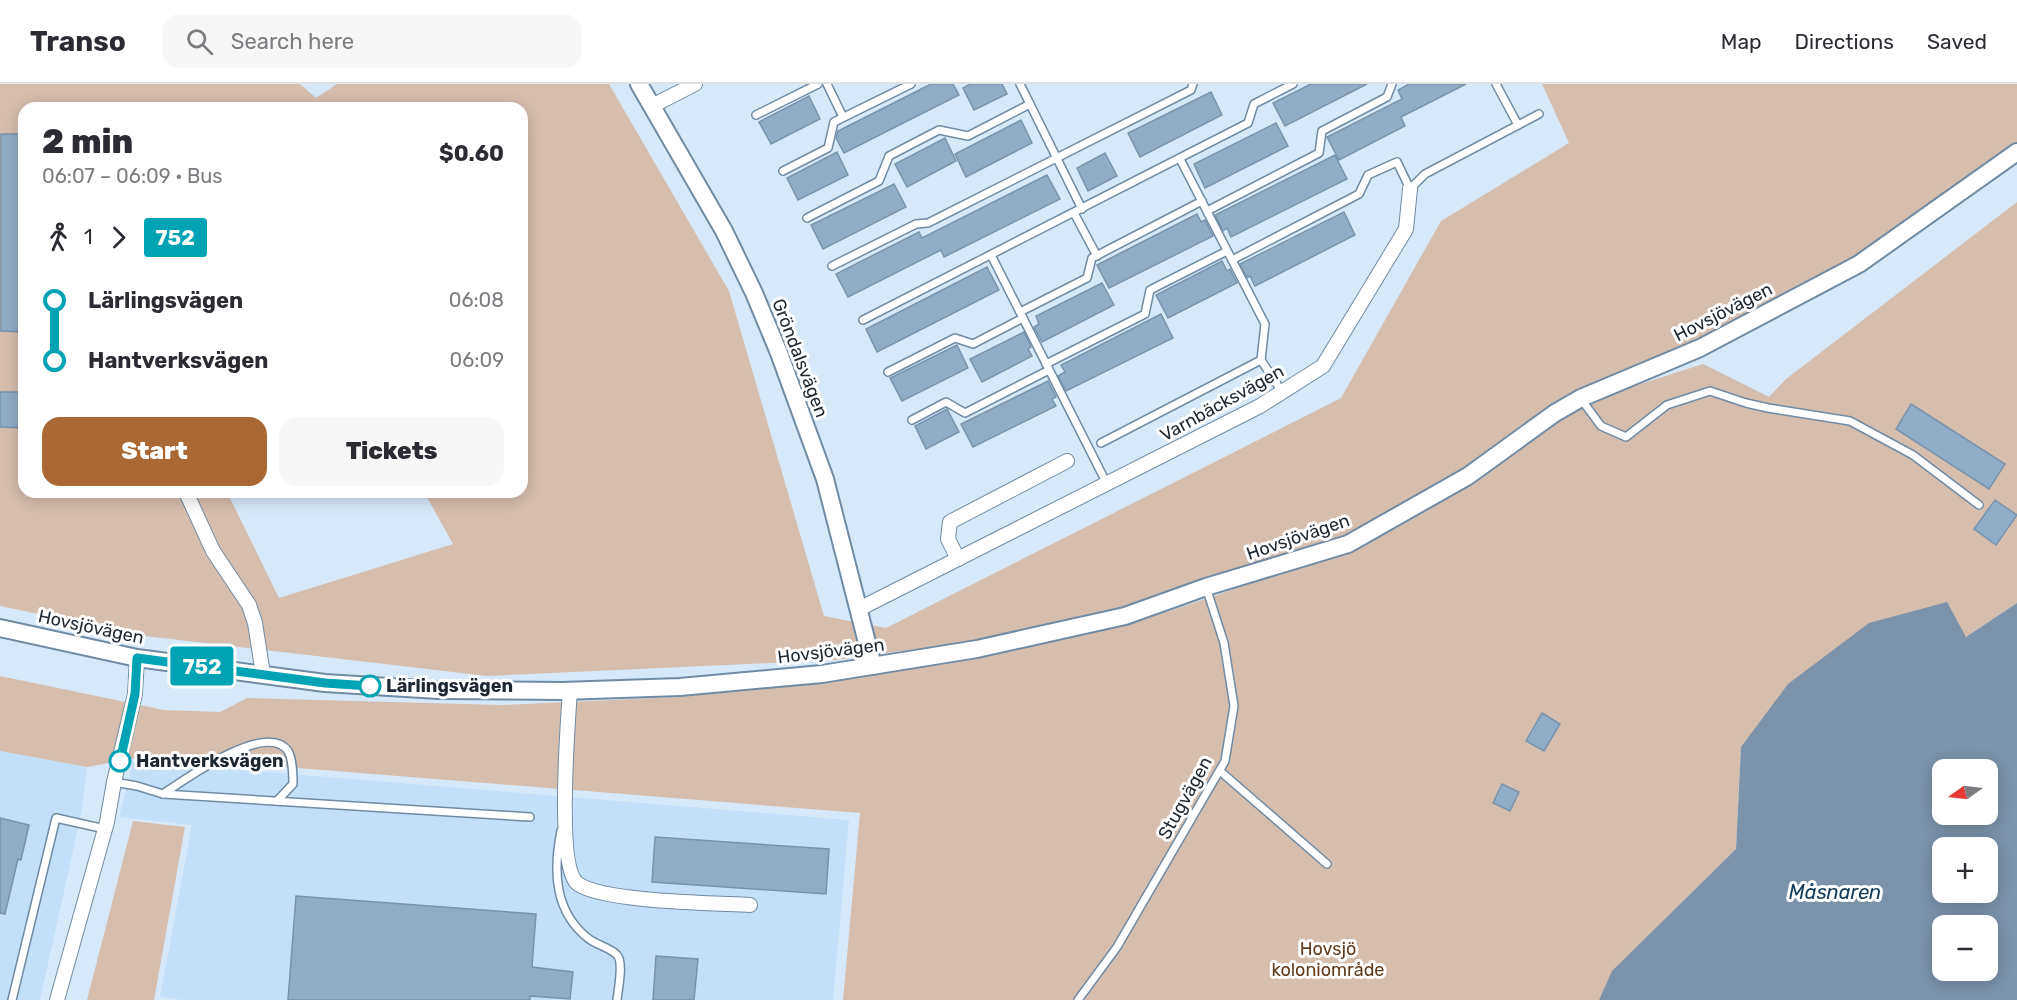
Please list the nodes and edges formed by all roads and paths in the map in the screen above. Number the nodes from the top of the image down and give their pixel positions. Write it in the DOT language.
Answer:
graph roads {
  1 [pos="639,84"];
  2 [pos="695,84"];
  3 [pos="818,84"];
  4 [pos="827,84"];
  5 [pos="911,84"];
  6 [pos="1020,84"];
  7 [pos="1193,84"];
  8 [pos="1293,84"];
  9 [pos="1392,84"];
  10 [pos="1496,84"];
  11 [pos="1030,104"];
  12 [pos="652,106"];
  13 [pos="1539,114"];
  14 [pos="756,115"];
  15 [pos="843,117"];
  16 [pos="1518,125"];
  17 [pos="2017,152"];
  18 [pos="1057,158"];
  19 [pos="1180,159"];
  20 [pos="783,171"];
  21 [pos="1410,189"];
  22 [pos="1202,201"];
  23 [pos="1082,209"];
  24 [pos="1207,211"];
  25 [pos="1074,213"];
  26 [pos="807,218"];
  27 [pos="1227,251"];
  28 [pos="991,255"];
  29 [pos="1097,256"];
  30 [pos="1232,260"];
  31 [pos="832,266"];
  32 [pos="1022,315"];
  33 [pos="863,320"];
  34 [pos="1261,360"];
  35 [pos="1048,367"];
  36 [pos="888,372"];
  37 [pos="1282,392"];
  38 [pos="1581,398"];
  39 [pos="912,420"];
  40 [pos="1101,443"];
  41 [pos="1066,461"];
  42 [pos="1107,483"];
  43 [pos="189,498"];
  44 [pos="1979,505"];
  45 [pos="958,559"];
  46 [pos="1206,587"];
  47 [pos="859,609"];
  48 [pos="0,628"];
  49 [pos="137,658"];
  50 [pos="873,666"];
  51 [pos="263,674"];
  52 [pos="570,690"];
  53 [pos="1220,771"];
  54 [pos="114,782"];
  55 [pos="163,794"];
  56 [pos="276,801"];
  57 [pos="565,811"];
  58 [pos="530,818"];
  59 [pos="105,829"];
  60 [pos="1327,864"];
  61 [pos="750,905"];
  62 [pos="12,1000"];
  63 [pos="57,1000"];
  64 [pos="617,1000"];
  65 [pos="1078,1000"];
  1 -- 12 [label="street, Gröndalsvägen"];
  2 -- 12 [label="street"];
  3 -- 14 [label="lane"];
  4 -- 15 [label="lane"];
  5 -- 15 [label="lane"];
  6 -- 11 [label="lane"];
  7 -- 18 [label="lane"];
  8 -- 19 [label="lane"];
  9 -- 24 [label="lane"];
  10 -- 16 [label="lane"];
  11 -- 18 [label="lane"];
  11 -- 26 [label="lane"];
  12 -- 47 [label="street, Gröndalsvägen"];
  13 -- 16 [label="lane"];
  15 -- 20 [label="lane"];
  16 -- 21 [label="lane"];
  17 -- 38 [label="street, Hovsjövägen"];
  18 -- 23 [label="lane"];
  18 -- 31 [label="lane"];
  19 -- 22 [label="lane"];
  19 -- 23 [label="lane"];
  21 -- 30 [label="lane"];
  21 -- 37 [label="street, Varnbäcksvägen"];
  22 -- 24 [label="lane"];
  22 -- 29 [label="lane"];
  23 -- 25 [label="lane"];
  24 -- 27 [label="lane"];
  25 -- 28 [label="lane"];
  25 -- 29 [label="lane"];
  27 -- 30 [label="lane"];
  27 -- 35 [label="lane"];
  28 -- 32 [label="lane"];
  28 -- 33 [label="lane"];
  29 -- 32 [label="lane"];
  30 -- 34 [label="lane"];
  32 -- 35 [label="lane"];
  32 -- 36 [label="lane"];
  34 -- 37 [label="lane"];
  34 -- 40 [label="lane"];
  35 -- 39 [label="lane"];
  35 -- 42 [label="lane"];
  37 -- 42 [label="street, Varnbäcksvägen"];
  38 -- 44 [label="lane"];
  38 -- 46 [label="street, Hovsjövägen"];
  41 -- 45 [label="street"];
  42 -- 45 [label="street, Varnbäcksvägen"];
  43 -- 51 [label="street"];
  45 -- 47 [label="street, Varnbäcksvägen"];
  46 -- 50 [label="street, Hovsjövägen"];
  46 -- 53 [label="lane, Stugvägen"];
  47 -- 50 [label="street, Gröndalsvägen"];
  48 -- 49 [label="street, Hovsjövägen"];
  49 -- 51 [label="street, Hovsjövägen"];
  49 -- 54 [label="street"];
  50 -- 52 [label="street, Hovsjövägen"];
  51 -- 52 [label="street, Hovsjövägen"];
  52 -- 57 [label="street"];
  53 -- 60 [label="lane"];
  53 -- 65 [label="lane, Stugvägen"];
  54 -- 55 [label="lane"];
  54 -- 59 [label="street"];
  55 -- 56 [label="lane"];
  55 -- 56 [label="lane"];
  56 -- 58 [label="lane"];
  57 -- 61 [label="street"];
  57 -- 64 [label="lane"];
  59 -- 62 [label="lane"];
  59 -- 63 [label="street"];
}
